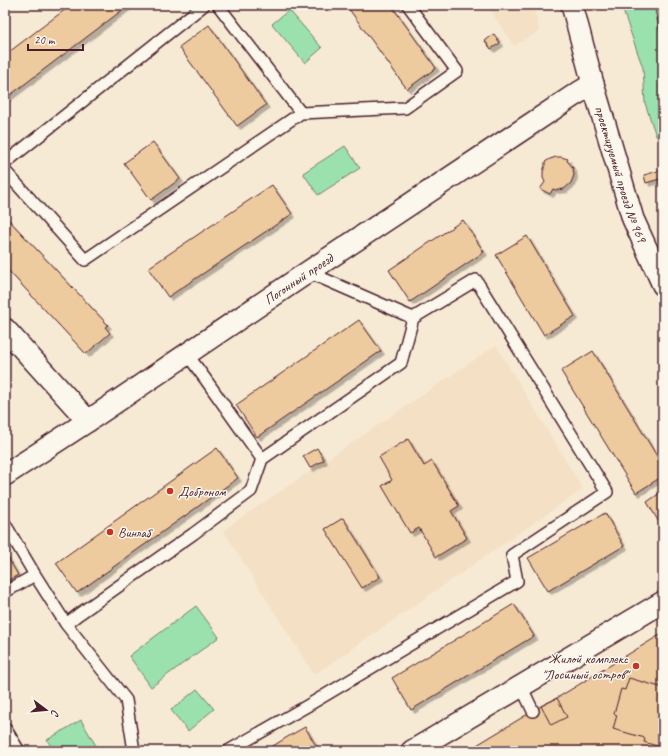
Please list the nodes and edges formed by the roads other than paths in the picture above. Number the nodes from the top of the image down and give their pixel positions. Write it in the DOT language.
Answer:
graph roads {
  1 [pos="204,5"];
  2 [pos="218,5"];
  3 [pos="408,5"];
  4 [pos="572,5"];
  5 [pos="593,84"];
  6 [pos="301,112"];
  7 [pos="5,163"];
  8 [pos="5,171"];
  9 [pos="308,272"];
  10 [pos="663,285"];
  11 [pos="413,318"];
  12 [pos="5,329"];
  13 [pos="186,354"];
  14 [pos="88,421"];
  15 [pos="262,459"];
  16 [pos="5,475"];
  17 [pos="5,524"];
  18 [pos="35,575"];
  19 [pos="5,592"];
  20 [pos="663,602"];
  21 [pos="66,624"];
  22 [pos="521,686"];
  23 [pos="533,711"];
  24 [pos="5,728"];
  25 [pos="19,751"];
  26 [pos="134,751"];
  27 [pos="228,751"];
  28 [pos="412,751"];
  1 -- 7 [label="lane"];
  2 -- 6 [label="lane"];
  3 -- 6 [label="lane"];
  4 -- 5 [label="street, проектируемый проезд № 969"];
  5 -- 9 [label="street, Погонный проезд"];
  5 -- 10 [label="street, проектируемый проезд № 969"];
  6 -- 8 [label="lane"];
  9 -- 11 [label="lane"];
  9 -- 13 [label="street, Погонный проезд"];
  11 -- 15 [label="lane"];
  11 -- 27 [label="lane"];
  12 -- 14 [label="street"];
  13 -- 14 [label="street, Погонный проезд"];
  13 -- 15 [label="lane"];
  14 -- 16 [label="street, Погонный проезд"];
  15 -- 21 [label="lane"];
  17 -- 18 [label="lane"];
  18 -- 19 [label="lane"];
  18 -- 21 [label="lane"];
  20 -- 22 [label="street"];
  21 -- 26 [label="lane"];
  22 -- 23 [label="lane"];
  22 -- 28 [label="street"];
  24 -- 25 [label="lane"];
}
